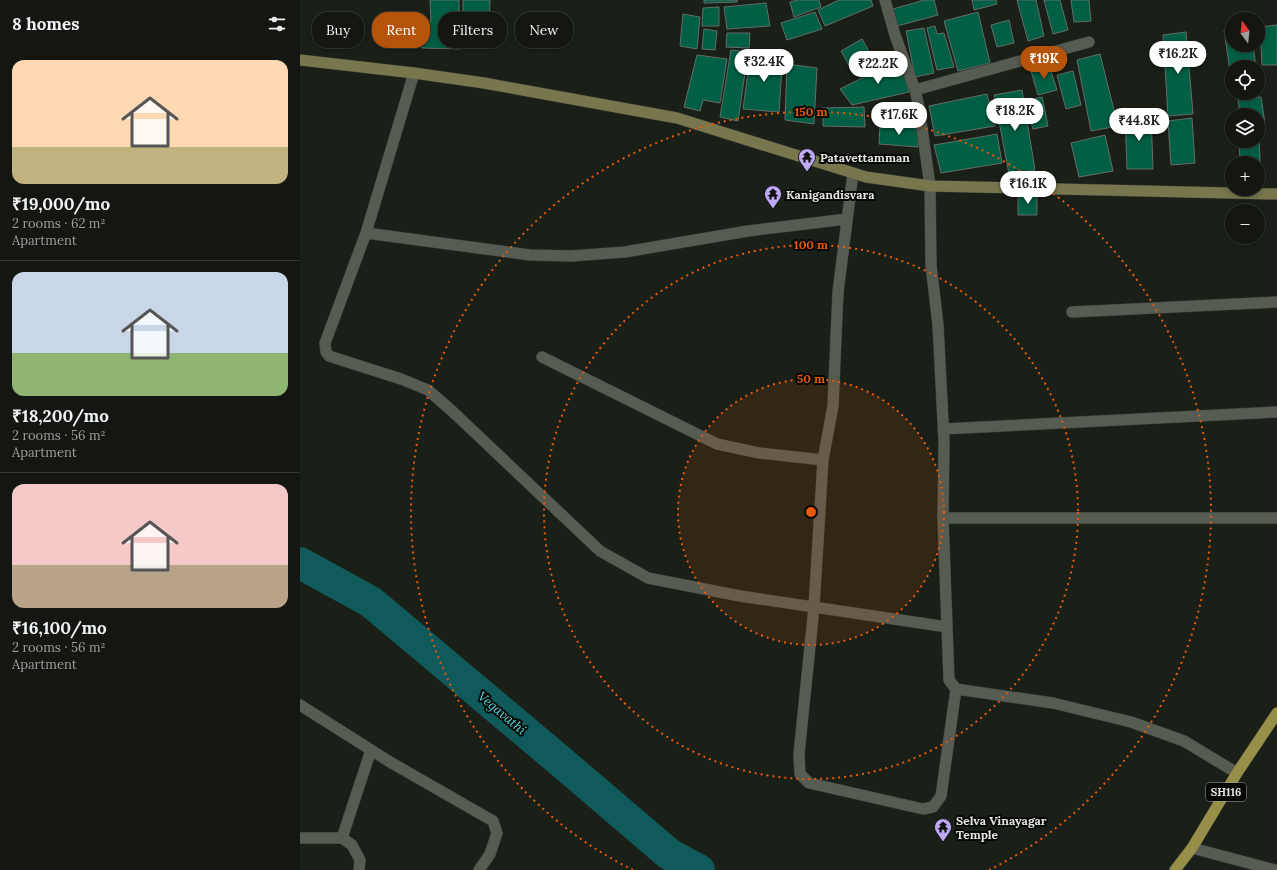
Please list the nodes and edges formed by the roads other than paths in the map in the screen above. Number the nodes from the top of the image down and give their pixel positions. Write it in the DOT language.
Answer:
graph roads {
  1 [pos="885,0"];
  2 [pos="1089,42"];
  3 [pos="300,60"];
  4 [pos="414,72"];
  5 [pos="915,90"];
  6 [pos="853,173"];
  7 [pos="930,186"];
  8 [pos="1277,194"];
  9 [pos="847,219"];
  10 [pos="366,233"];
  11 [pos="1277,302"];
  12 [pos="1072,312"];
  13 [pos="542,357"];
  14 [pos="1277,412"];
  15 [pos="943,429"];
  16 [pos="823,460"];
  17 [pos="943,518"];
  18 [pos="1277,518"];
  19 [pos="814,607"];
  20 [pos="947,627"];
  21 [pos="956,689"];
  22 [pos="300,705"];
  23 [pos="1277,713"];
  24 [pos="371,750"];
  25 [pos="1237,773"];
  26 [pos="300,838"];
  27 [pos="342,838"];
  28 [pos="1192,848"];
  29 [pos="360,870"];
  30 [pos="479,870"];
  31 [pos="1175,870"];
  32 [pos="1275,870"];
  1 -- 5 [label="street"];
  2 -- 5 [label="street"];
  3 -- 4 [label="main road"];
  4 -- 6 [label="main road"];
  4 -- 10 [label="street"];
  5 -- 7 [label="street"];
  6 -- 7 [label="main road"];
  6 -- 9 [label="street"];
  7 -- 8 [label="main road"];
  7 -- 15 [label="street"];
  9 -- 10 [label="street"];
  9 -- 16 [label="street"];
  10 -- 19 [label="street"];
  11 -- 12 [label="street"];
  13 -- 16 [label="street"];
  14 -- 15 [label="street"];
  15 -- 17 [label="street"];
  16 -- 19 [label="street"];
  17 -- 18 [label="street"];
  17 -- 20 [label="street"];
  19 -- 20 [label="street"];
  19 -- 21 [label="street"];
  20 -- 21 [label="street"];
  21 -- 25 [label="street"];
  22 -- 24 [label="street"];
  23 -- 25 [label="main road, SH116"];
  24 -- 27 [label="street"];
  24 -- 30 [label="street"];
  25 -- 28 [label="main road, SH116"];
  26 -- 27 [label="street"];
  27 -- 29 [label="street"];
  28 -- 31 [label="main road, SH116"];
  28 -- 32 [label="street"];
}
